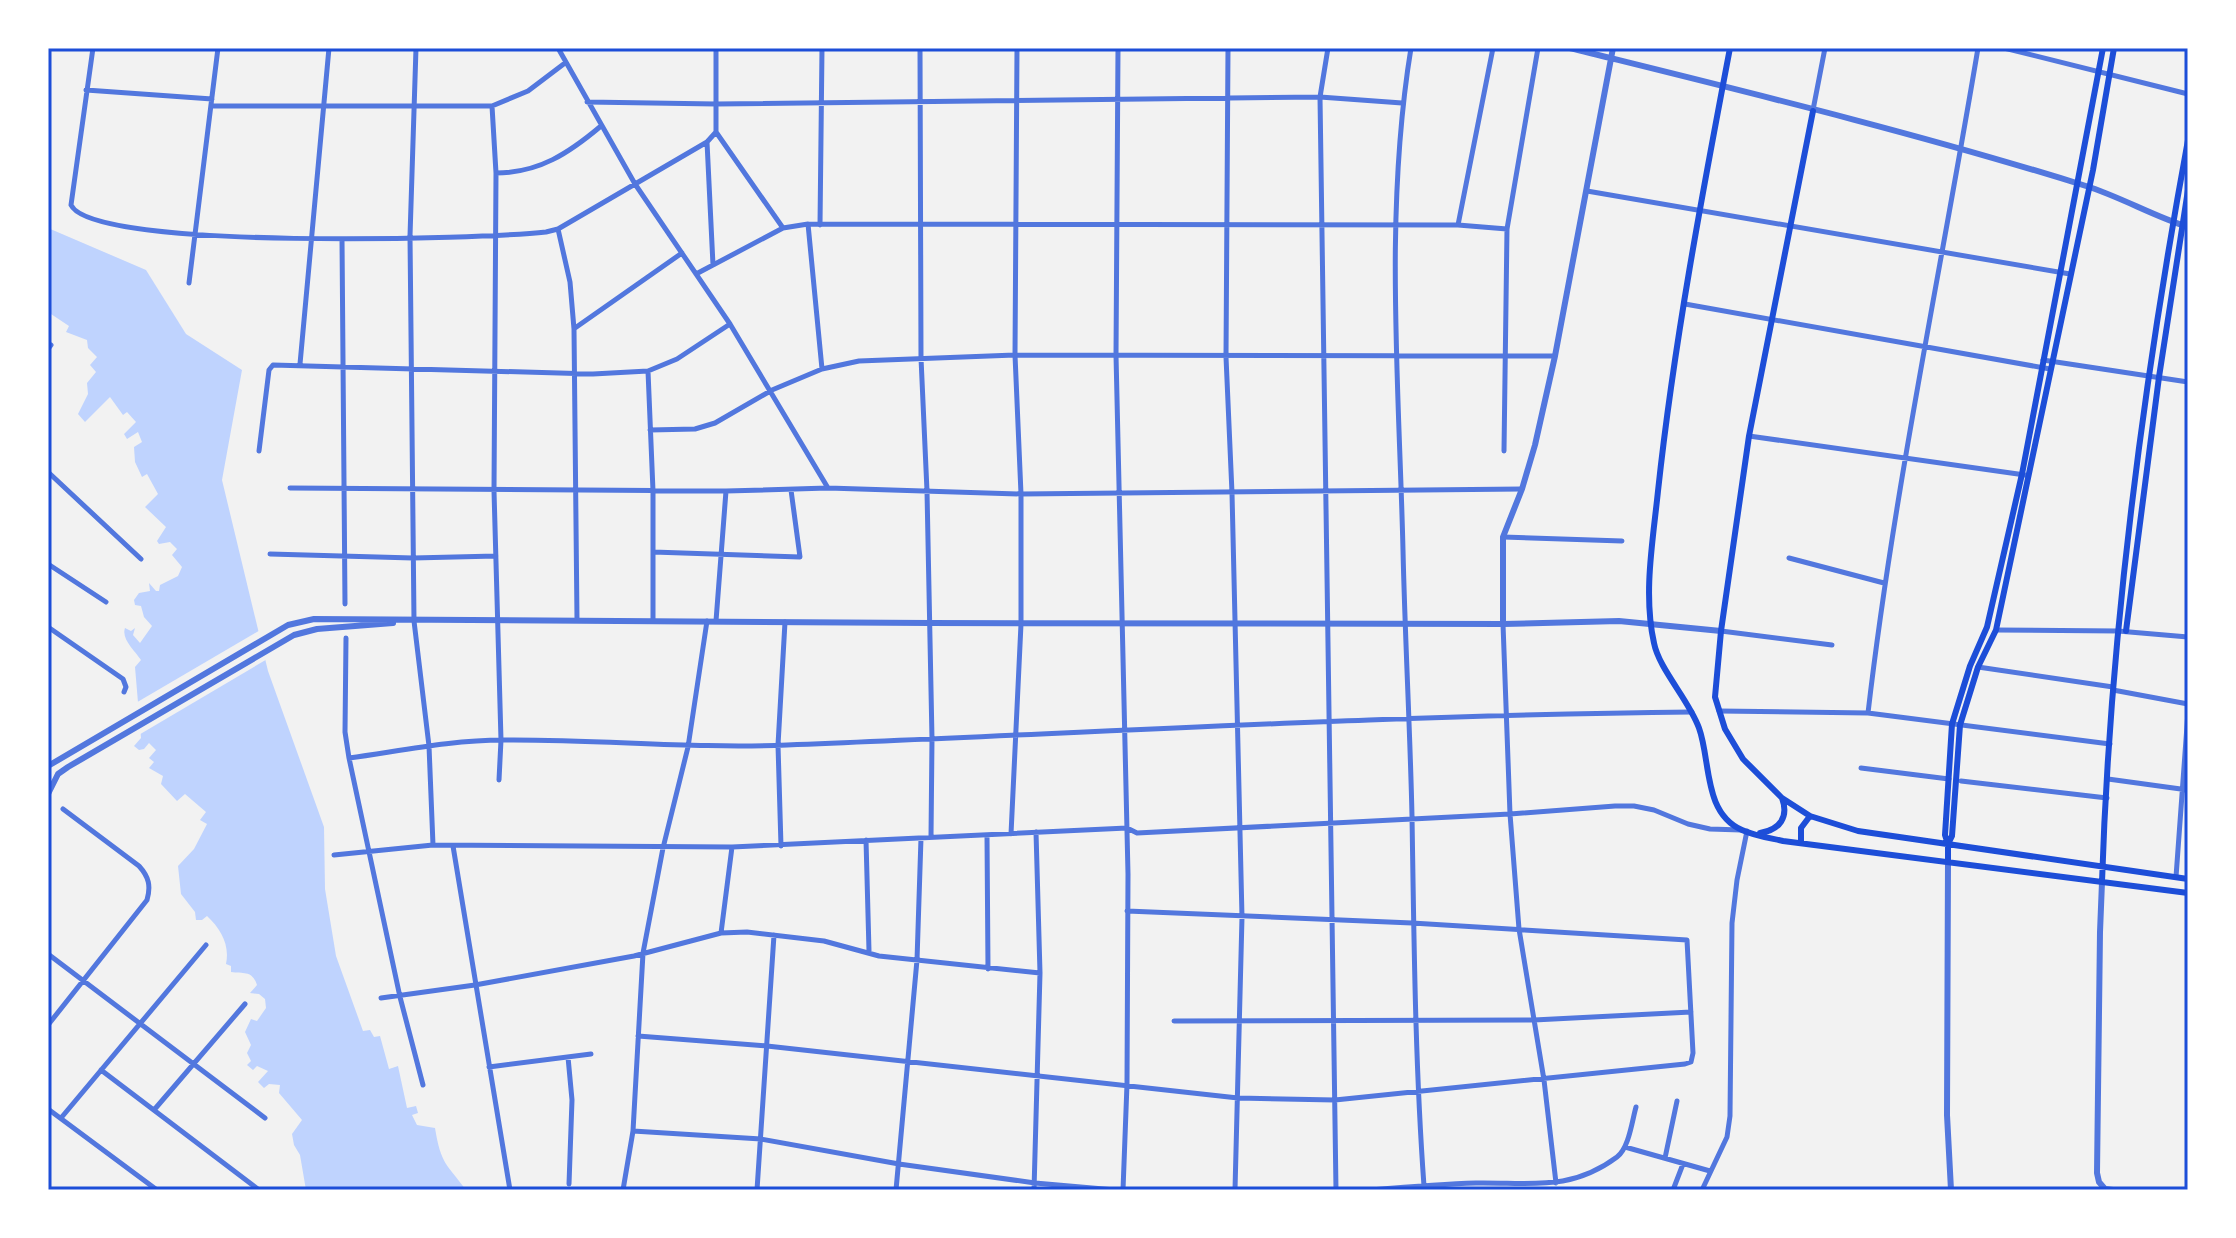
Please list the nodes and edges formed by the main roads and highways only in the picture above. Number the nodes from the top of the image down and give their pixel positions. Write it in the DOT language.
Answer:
graph roads {
  1 [pos="1730,48"];
  2 [pos="2103,48"];
  3 [pos="2114,48"];
  4 [pos="1813,111"];
  5 [pos="2188,140"];
  6 [pos="2188,190"];
  7 [pos="2185,226"];
  8 [pos="2122,631"];
  9 [pos="1956,724"];
  10 [pos="1782,798"];
  11 [pos="1810,816"];
  12 [pos="1747,832"];
  13 [pos="1801,843"];
  14 [pos="1948,844"];
  15 [pos="1948,861"];
  16 [pos="2103,866"];
  17 [pos="2188,879"];
  18 [pos="2102,882"];
  19 [pos="2188,893"];
  1 -- 12 [label="main road"];
  2 -- 9 [label="main road"];
  3 -- 9 [label="main road"];
  4 -- 10 [label="main road"];
  5 -- 8 [label="main road"];
  6 -- 7 [label="main road"];
  7 -- 8 [label="main road"];
  8 -- 16 [label="main road"];
  9 -- 14 [label="main road"];
  10 -- 11 [label="main road"];
  10 -- 12 [label="main road"];
  11 -- 13 [label="main road"];
  11 -- 14 [label="main road"];
  12 -- 13 [label="main road"];
  13 -- 15 [label="main road"];
  14 -- 15 [label="main road"];
  14 -- 16 [label="main road"];
  15 -- 18 [label="main road"];
  16 -- 17 [label="main road"];
  16 -- 18 [label="main road"];
  18 -- 19 [label="main road"];
}
